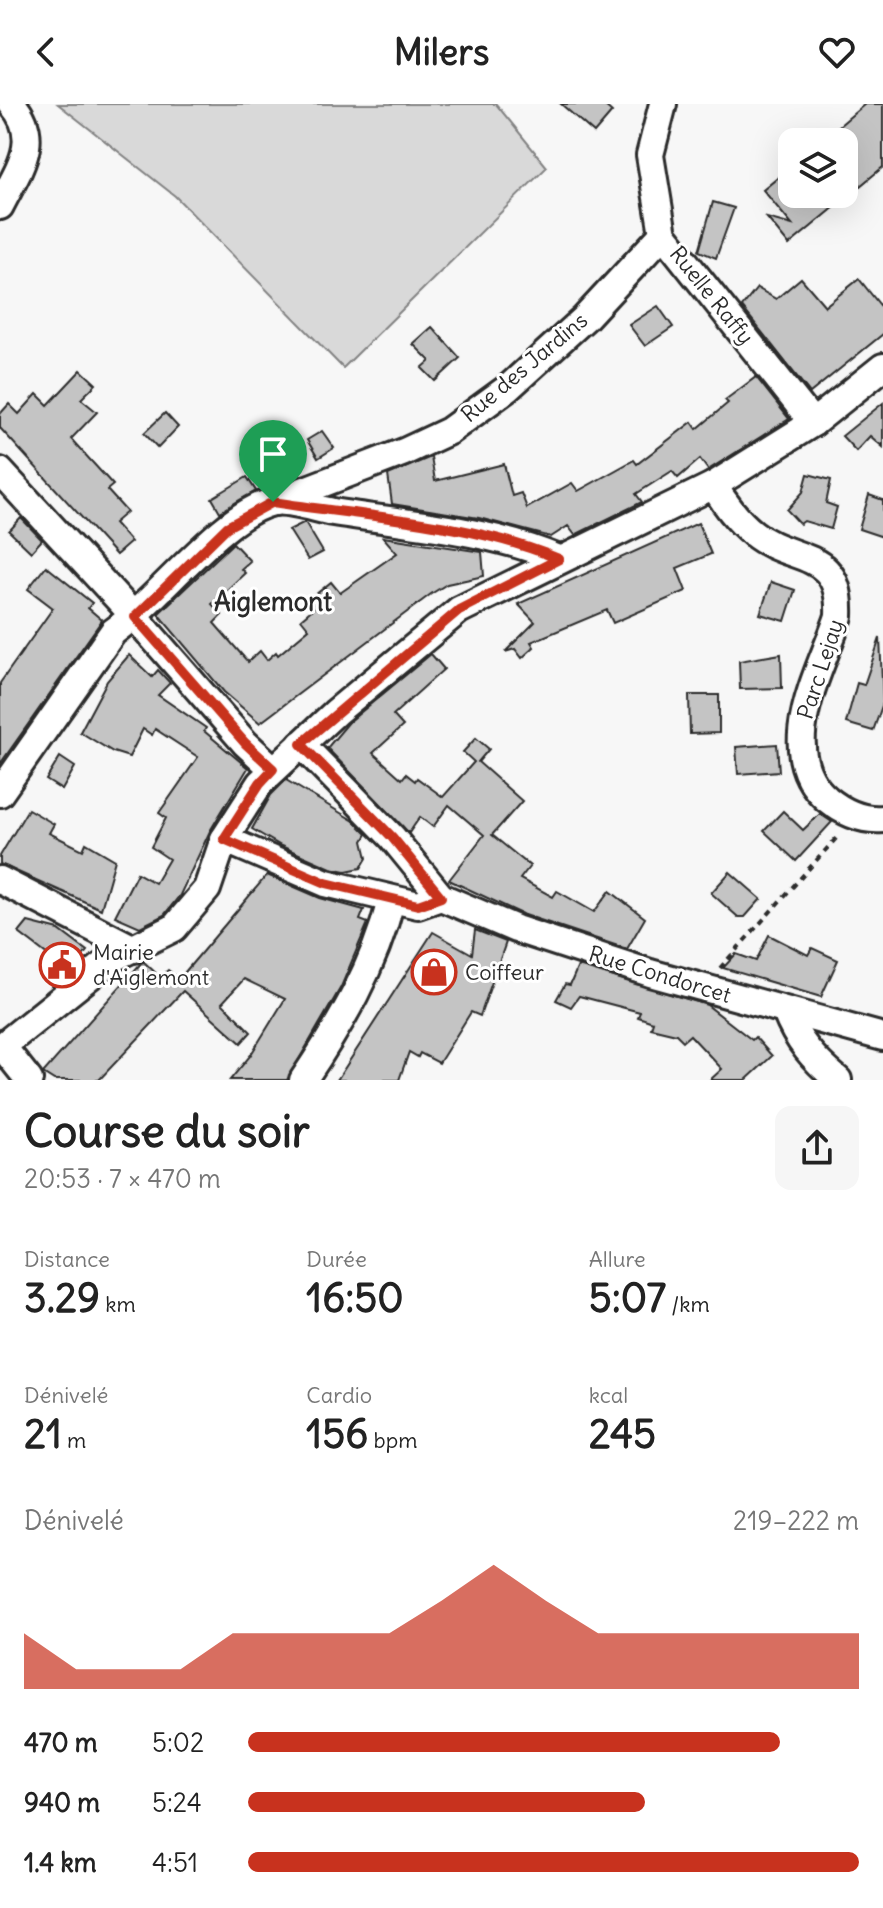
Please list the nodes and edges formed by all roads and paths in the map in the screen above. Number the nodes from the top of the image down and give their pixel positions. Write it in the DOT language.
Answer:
graph roads {
  1 [pos="12,104"];
  2 [pos="663,104"];
  3 [pos="0,206"];
  4 [pos="663,234"];
  5 [pos="883,367"];
  6 [pos="813,423"];
  7 [pos="0,471"];
  8 [pos="714,485"];
  9 [pos="11,493"];
  10 [pos="273,502"];
  11 [pos="559,559"];
  12 [pos="135,617"];
  13 [pos="301,744"];
  14 [pos="273,769"];
  15 [pos="0,793"];
  16 [pos="856,816"];
  17 [pos="883,819"];
  18 [pos="224,839"];
  19 [pos="0,880"];
  20 [pos="441,897"];
  21 [pos="391,901"];
  22 [pos="134,949"];
  23 [pos="704,988"];
  24 [pos="786,1012"];
  25 [pos="883,1037"];
  26 [pos="1,1047"];
  27 [pos="29,1080"];
  28 [pos="303,1080"];
  29 [pos="838,1080"];
  1 -- 3 [label="street"];
  2 -- 4 [label="street, Ruelle Raffy"];
  4 -- 6 [label="street, Ruelle Raffy"];
  4 -- 10 [label="street, Rue des Jardins"];
  5 -- 6 [label="street"];
  6 -- 8 [label="street"];
  7 -- 9 [label="street"];
  8 -- 11 [label="street"];
  8 -- 16 [label="street, Parc Lejay"];
  9 -- 12 [label="street"];
  10 -- 11 [label="street"];
  10 -- 12 [label="street, Rue des Jardins"];
  11 -- 13 [label="street"];
  12 -- 14 [label="street"];
  12 -- 15 [label="street, Rue des Jardins"];
  13 -- 14 [label="street"];
  13 -- 20 [label="street, Rue Condorcet"];
  14 -- 18 [label="street"];
  16 -- 17 [label="street, Parc Lejay"];
  16 -- 23 [label="path"];
  18 -- 21 [label="street"];
  18 -- 22 [label="street"];
  19 -- 22 [label="street"];
  20 -- 21 [label="street"];
  20 -- 23 [label="street, Rue Condorcet"];
  21 -- 28 [label="street"];
  22 -- 26 [label="street"];
  23 -- 24 [label="street, Rue Condorcet"];
  24 -- 25 [label="street, Rue Condorcet"];
  24 -- 29 [label="street"];
  26 -- 27 [label="street"];
}
